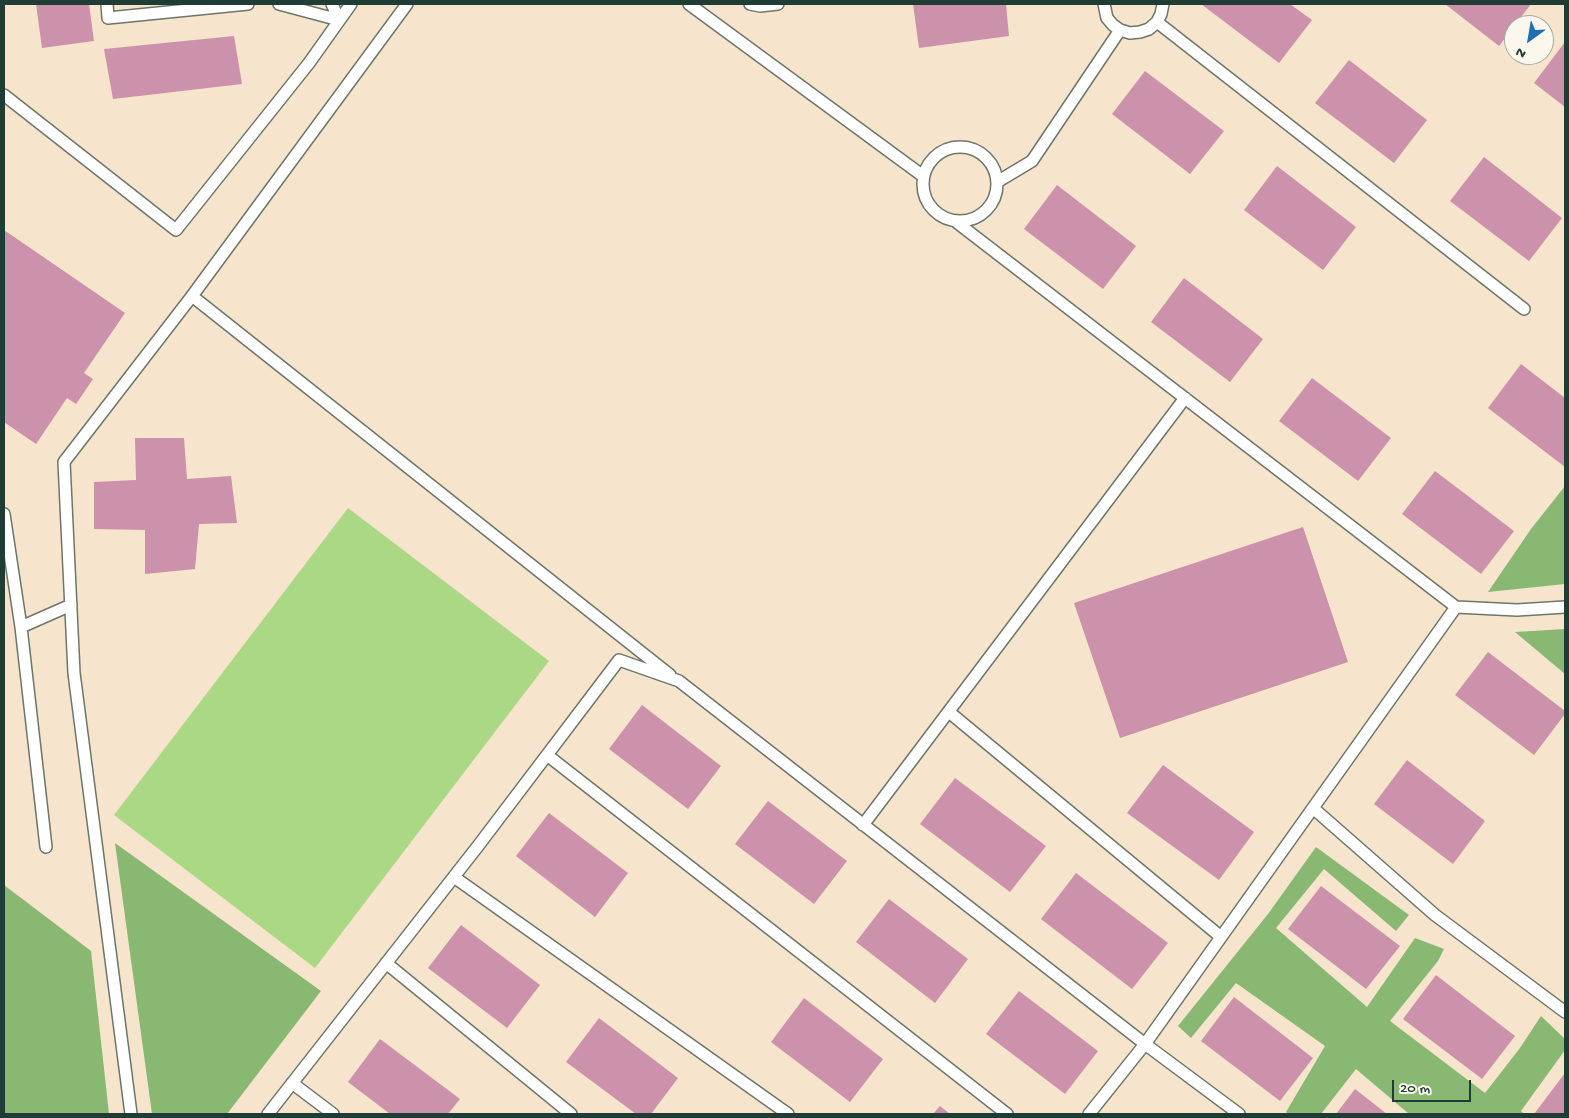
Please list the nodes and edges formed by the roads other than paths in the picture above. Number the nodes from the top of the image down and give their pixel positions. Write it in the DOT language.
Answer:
graph roads {
  1 [pos="107,4"];
  2 [pos="248,4"];
  3 [pos="279,4"];
  4 [pos="332,4"];
  5 [pos="352,4"];
  6 [pos="408,4"];
  7 [pos="689,4"];
  8 [pos="750,4"];
  9 [pos="778,4"];
  10 [pos="1104,4"];
  11 [pos="1163,4"];
  12 [pos="339,20"];
  13 [pos="1157,22"];
  14 [pos="1120,30"];
  15 [pos="4,94"];
  16 [pos="924,176"];
  17 [pos="997,182"];
  18 [pos="955,221"];
  19 [pos="192,296"];
  20 [pos="1524,309"];
  21 [pos="1186,398"];
  22 [pos="4,514"];
  23 [pos="71,605"];
  24 [pos="1456,607"];
  25 [pos="1565,607"];
  26 [pos="21,627"];
  27 [pos="680,682"];
  28 [pos="948,712"];
  29 [pos="547,755"];
  30 [pos="1313,808"];
  31 [pos="863,825"];
  32 [pos="46,847"];
  33 [pos="454,877"];
  34 [pos="1221,937"];
  35 [pos="386,963"];
  36 [pos="1565,1012"];
  37 [pos="1145,1044"];
  38 [pos="292,1084"];
  39 [pos="131,1114"];
  40 [pos="268,1114"];
  41 [pos="333,1114"];
  42 [pos="571,1114"];
  43 [pos="788,1114"];
  44 [pos="1007,1114"];
  45 [pos="1090,1114"];
  46 [pos="1239,1114"];
  1 -- 2 [label="lane"];
  3 -- 12 [label="lane"];
  4 -- 12 [label="lane"];
  5 -- 12 [label="lane"];
  6 -- 19 [label="lane"];
  7 -- 16 [label="lane"];
  8 -- 9 [label="lane"];
  10 -- 14 [label="lane"];
  11 -- 13 [label="lane"];
  12 -- 15 [label="lane"];
  13 -- 14 [label="lane"];
  13 -- 20 [label="lane"];
  14 -- 17 [label="lane"];
  16 -- 17 [label="lane"];
  16 -- 18 [label="lane"];
  17 -- 18 [label="lane"];
  18 -- 21 [label="lane"];
  19 -- 23 [label="lane"];
  19 -- 27 [label="lane"];
  21 -- 24 [label="lane"];
  21 -- 28 [label="lane"];
  22 -- 26 [label="lane"];
  23 -- 26 [label="lane"];
  23 -- 39 [label="lane"];
  24 -- 25 [label="lane"];
  24 -- 30 [label="lane"];
  26 -- 32 [label="lane"];
  27 -- 29 [label="lane"];
  27 -- 31 [label="lane"];
  28 -- 31 [label="lane"];
  28 -- 34 [label="lane"];
  29 -- 33 [label="lane"];
  29 -- 44 [label="lane"];
  30 -- 34 [label="lane"];
  30 -- 36 [label="lane"];
  31 -- 37 [label="lane"];
  33 -- 35 [label="lane"];
  33 -- 43 [label="lane"];
  34 -- 37 [label="lane"];
  35 -- 38 [label="lane"];
  35 -- 42 [label="lane"];
  37 -- 45 [label="lane"];
  37 -- 46 [label="lane"];
  38 -- 40 [label="lane"];
  38 -- 41 [label="lane"];
}
